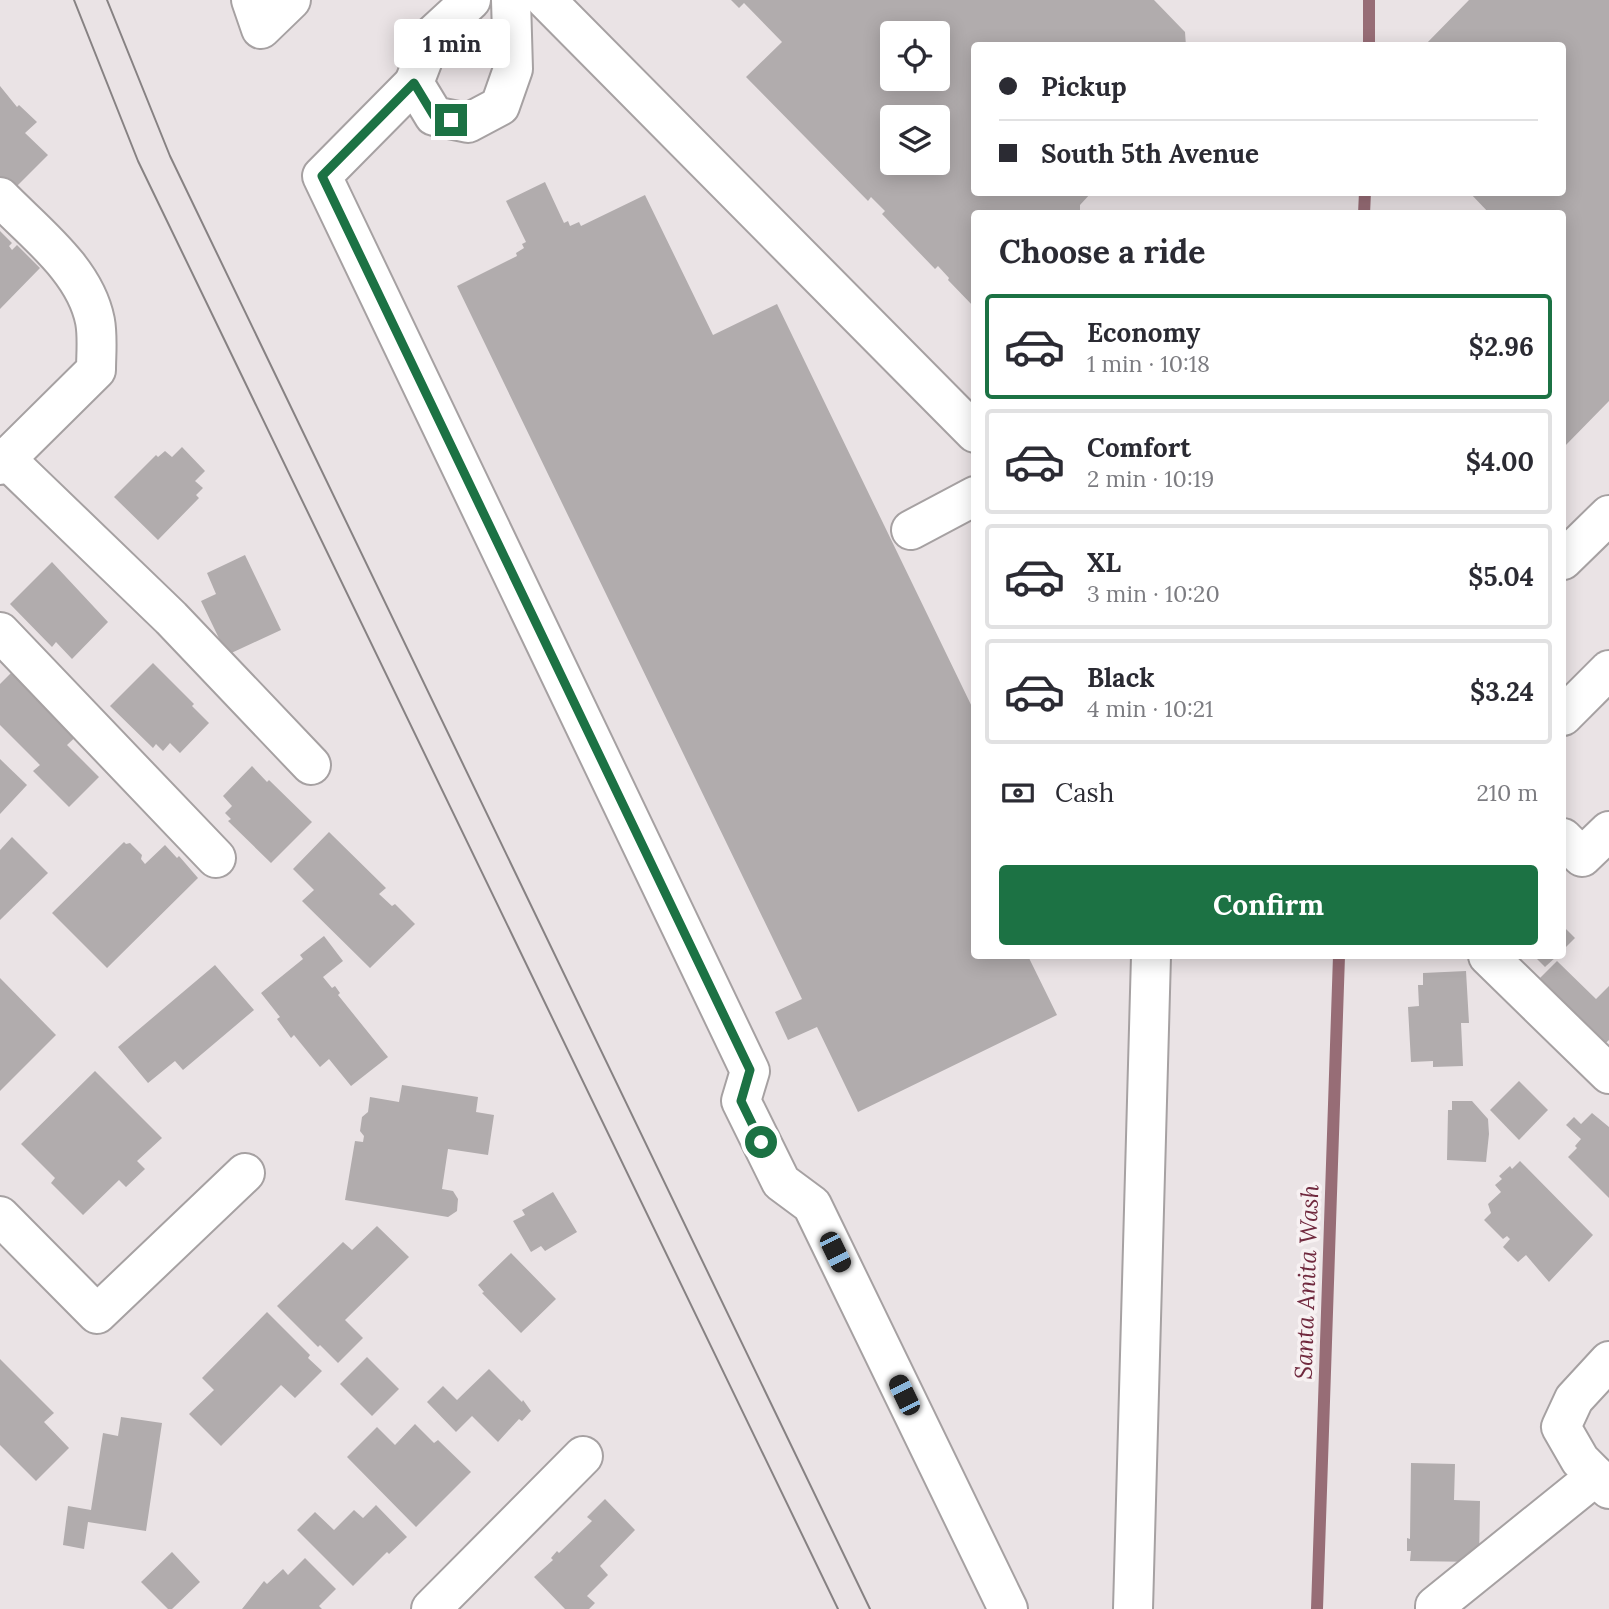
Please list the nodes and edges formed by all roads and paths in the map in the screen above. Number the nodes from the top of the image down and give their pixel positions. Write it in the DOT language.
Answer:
graph roads {
  1 [pos="251,0"];
  2 [pos="291,0"];
  3 [pos="471,0"];
  4 [pos="511,0"];
  5 [pos="546,0"];
  6 [pos="414,83"];
  7 [pos="0,197"];
  8 [pos="971,429"];
  9 [pos="3,462"];
  10 [pos="971,498"];
  11 [pos="1609,515"];
  12 [pos="911,530"];
  13 [pos="1566,557"];
  14 [pos="0,632"];
  15 [pos="1609,670"];
  16 [pos="1566,713"];
  17 [pos="311,765"];
  18 [pos="1609,831"];
  19 [pos="1566,841"];
  20 [pos="216,859"];
  21 [pos="1151,959"];
  22 [pos="1491,959"];
  23 [pos="1609,1074"];
  24 [pos="244,1173"];
  25 [pos="0,1216"];
  26 [pos="1609,1360"];
  27 [pos="583,1456"];
  28 [pos="1603,1483"];
  29 [pos="431,1609"];
  30 [pos="1008,1609"];
  31 [pos="1133,1609"];
  32 [pos="1435,1609"];
  1 -- 2 [label="street"];
  3 -- 6 [label="street"];
  4 -- 6 [label="street"];
  5 -- 8 [label="street"];
  6 -- 30 [label="street"];
  7 -- 9 [label="street"];
  9 -- 17 [label="street"];
  10 -- 12 [label="street"];
  11 -- 13 [label="street"];
  14 -- 20 [label="street"];
  15 -- 16 [label="street"];
  18 -- 19 [label="street"];
  21 -- 31 [label="street"];
  22 -- 23 [label="street"];
  24 -- 25 [label="street"];
  26 -- 28 [label="street"];
  27 -- 29 [label="street"];
  28 -- 32 [label="street"];
}
